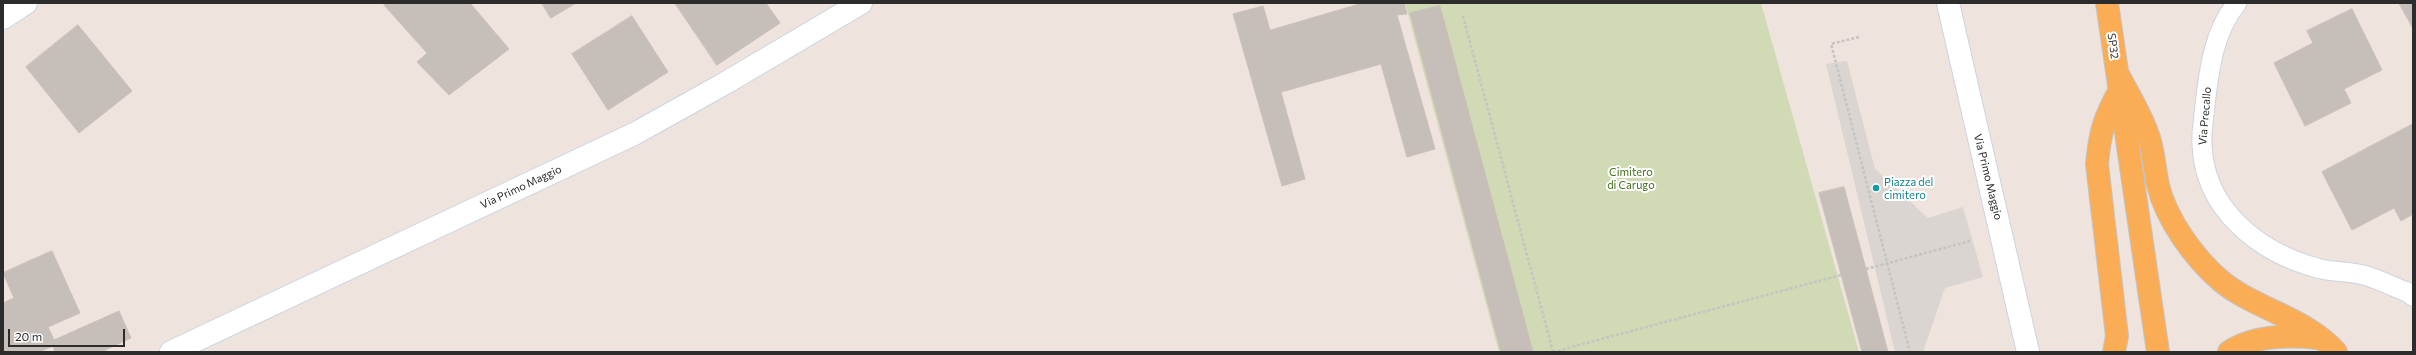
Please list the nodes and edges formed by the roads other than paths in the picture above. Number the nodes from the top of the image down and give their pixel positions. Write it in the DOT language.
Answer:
graph roads {
  1 [pos="26,3"];
  2 [pos="861,3"];
  3 [pos="1948,3"];
  4 [pos="2107,3"];
  5 [pos="2237,3"];
  6 [pos="3,18"];
  7 [pos="2118,81"];
  8 [pos="2413,296"];
  9 [pos="2319,338"];
  10 [pos="171,352"];
  11 [pos="2028,352"];
  12 [pos="2114,352"];
  13 [pos="2158,352"];
  14 [pos="2228,352"];
  15 [pos="2336,352"];
  1 -- 6 [label="street"];
  2 -- 10 [label="street, Via Primo Maggio"];
  3 -- 11 [label="street, Via Primo Maggio"];
  4 -- 7 [label="main road, SP32 / SP32"];
  5 -- 8 [label="lane, Via Precallo"];
  7 -- 9 [label="main road"];
  7 -- 12 [label="main road"];
  7 -- 13 [label="main road, SP32"];
  9 -- 14 [label="main road"];
  9 -- 15 [label="main road"];
}
